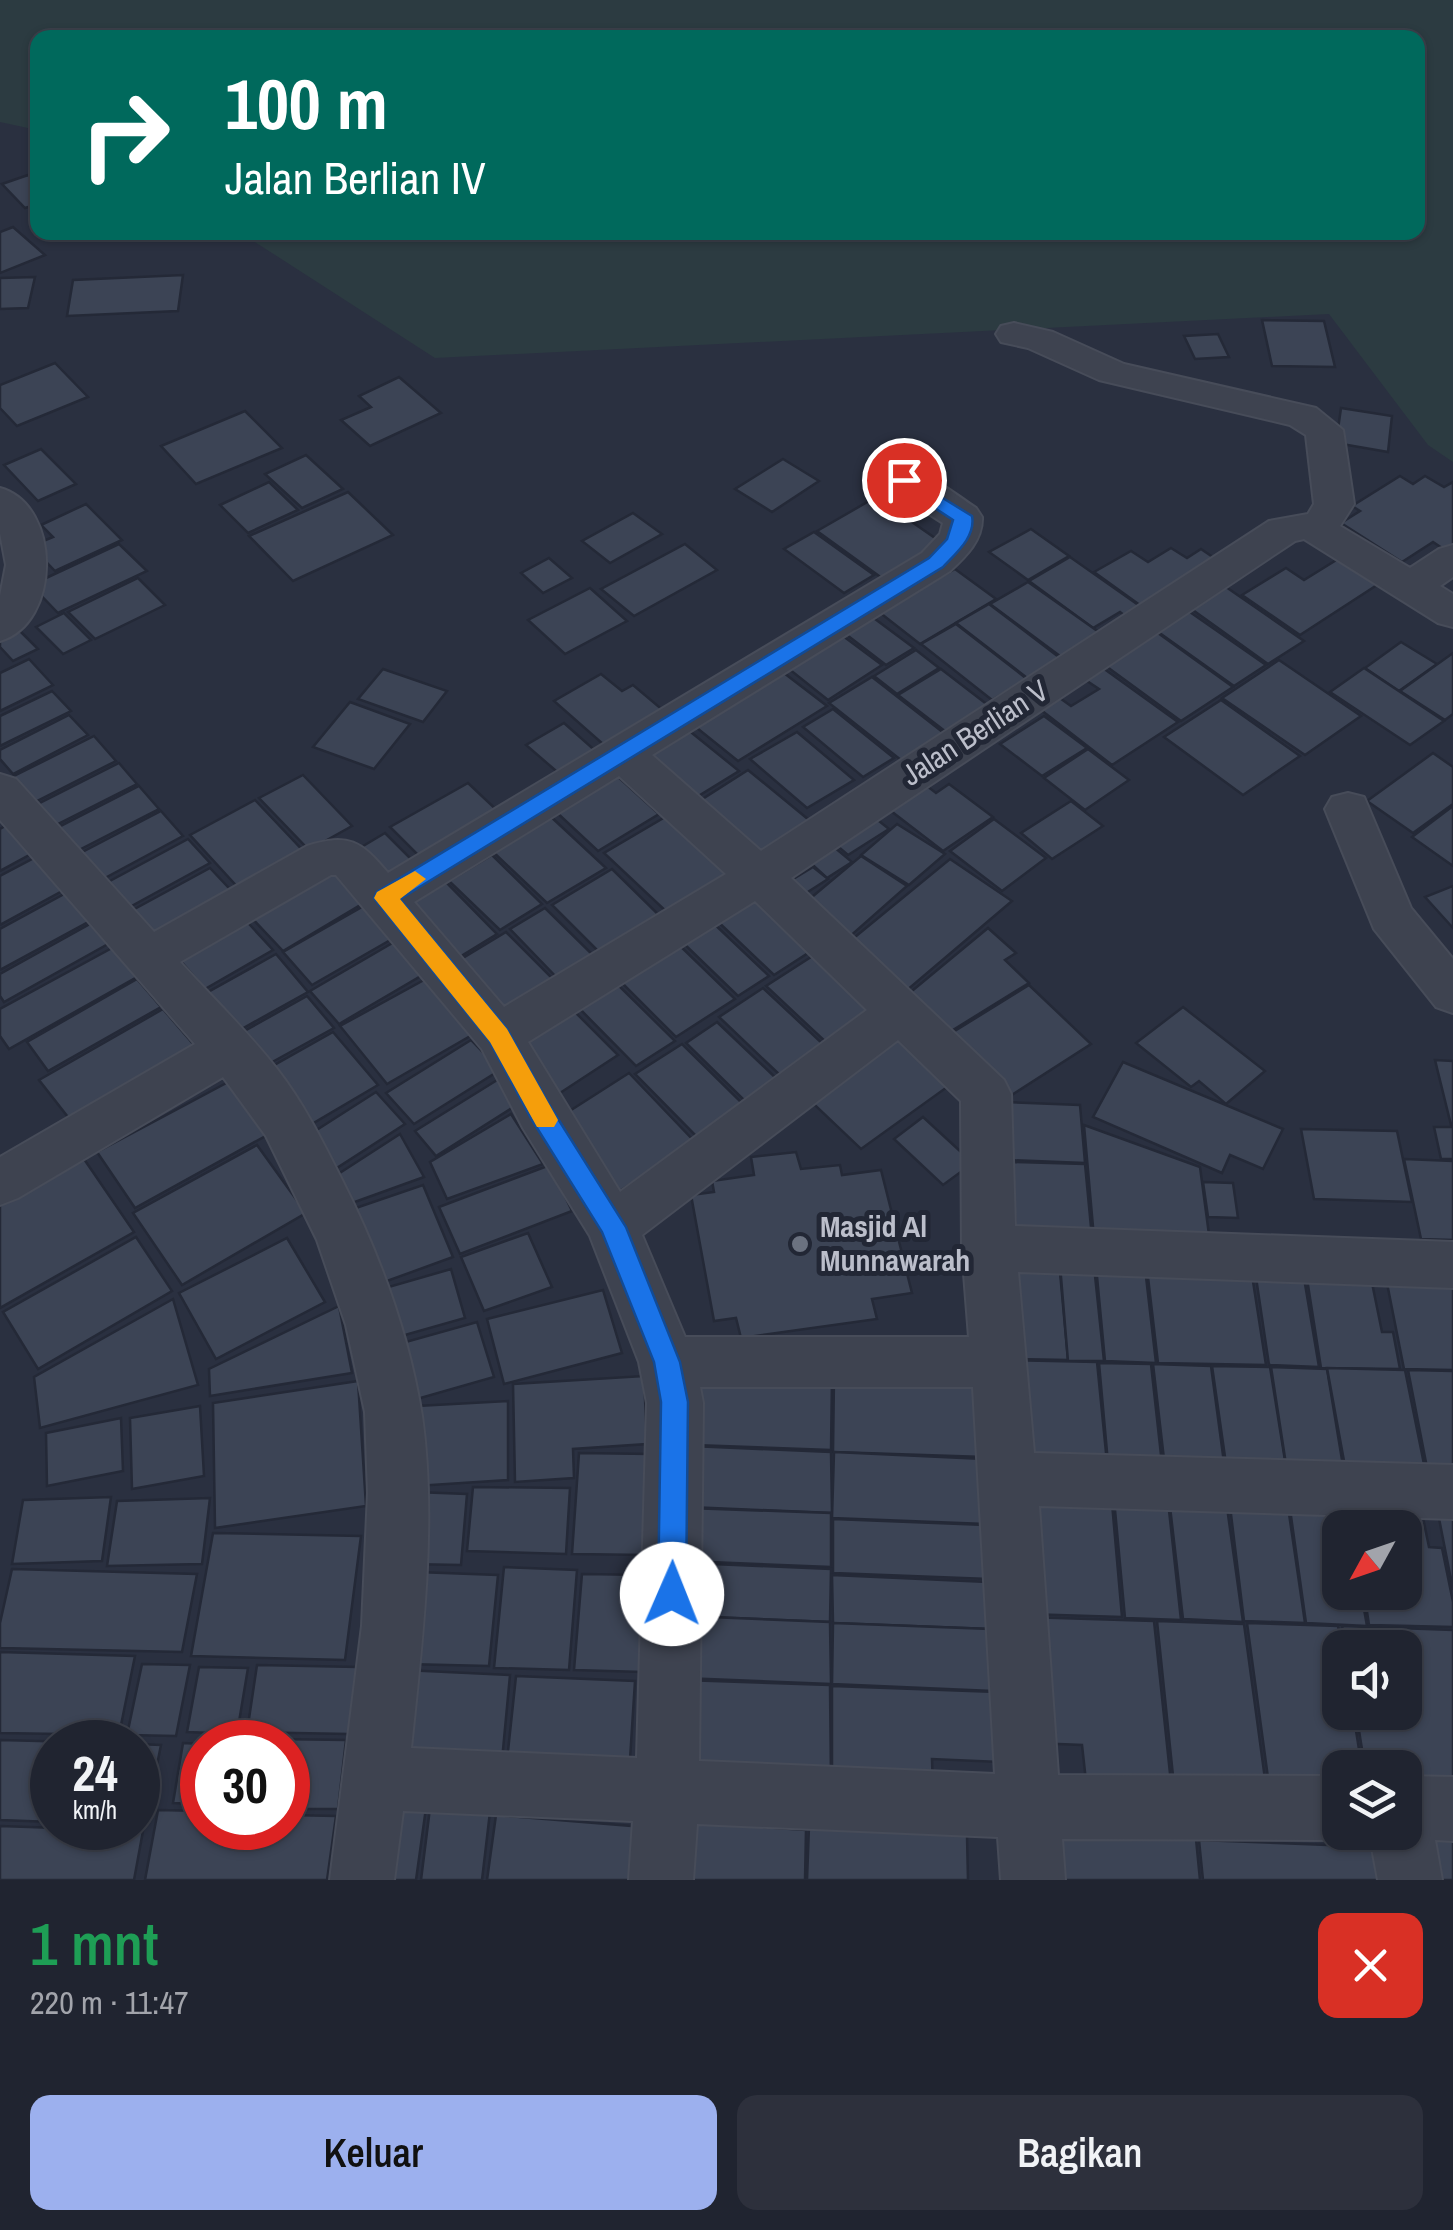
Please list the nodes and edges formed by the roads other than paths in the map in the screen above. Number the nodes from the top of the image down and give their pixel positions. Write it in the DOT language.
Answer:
graph roads {
  1 [pos="1014,334"];
  2 [pos="904,480"];
  3 [pos="0,501"];
  4 [pos="1318,530"];
  5 [pos="1453,558"];
  6 [pos="1411,586"];
  7 [pos="1453,613"];
  8 [pos="0,627"];
  9 [pos="622,752"];
  10 [pos="0,790"];
  11 [pos="1348,808"];
  12 [pos="759,876"];
  13 [pos="385,898"];
  14 [pos="147,958"];
  15 [pos="1453,994"];
  16 [pos="902,1010"];
  17 [pos="499,1035"];
  18 [pos="228,1049"];
  19 [pos="0,1183"];
  20 [pos="613,1227"];
  21 [pos="989,1248"];
  22 [pos="1453,1266"];
  23 [pos="667,1362"];
  24 [pos="998,1362"];
  25 [pos="1008,1480"];
  26 [pos="1453,1492"];
  27 [pos="376,1778"];
  28 [pos="667,1794"];
  29 [pos="1029,1808"];
  30 [pos="1322,1808"];
  31 [pos="1422,1809"];
  32 [pos="1453,1810"];
  33 [pos="1404,1850"];
  34 [pos="362,1880"];
  35 [pos="661,1880"];
  36 [pos="1033,1880"];
  37 [pos="1410,1880"];
  1 -- 4 [label="street"];
  2 -- 9 [label="street"];
  3 -- 8 [label="street"];
  4 -- 6 [label="street"];
  4 -- 12 [label="street, Jalan Berlian V"];
  5 -- 6 [label="street"];
  6 -- 7 [label="street"];
  9 -- 12 [label="street"];
  9 -- 13 [label="street"];
  10 -- 14 [label="street"];
  11 -- 15 [label="street"];
  12 -- 16 [label="street"];
  12 -- 17 [label="street, Jalan Berlian V"];
  13 -- 14 [label="street"];
  13 -- 17 [label="street"];
  14 -- 18 [label="street"];
  16 -- 20 [label="street"];
  16 -- 21 [label="street"];
  17 -- 20 [label="street"];
  18 -- 19 [label="street"];
  18 -- 27 [label="street"];
  20 -- 23 [label="street"];
  21 -- 22 [label="street"];
  21 -- 24 [label="street"];
  23 -- 24 [label="street"];
  23 -- 28 [label="street"];
  24 -- 25 [label="street"];
  25 -- 26 [label="street"];
  25 -- 29 [label="street"];
  27 -- 28 [label="street"];
  27 -- 34 [label="street"];
  28 -- 29 [label="street"];
  28 -- 35 [label="street"];
  29 -- 30 [label="street"];
  29 -- 36 [label="street"];
  31 -- 32 [label="street"];
  33 -- 37 [label="street"];
}
